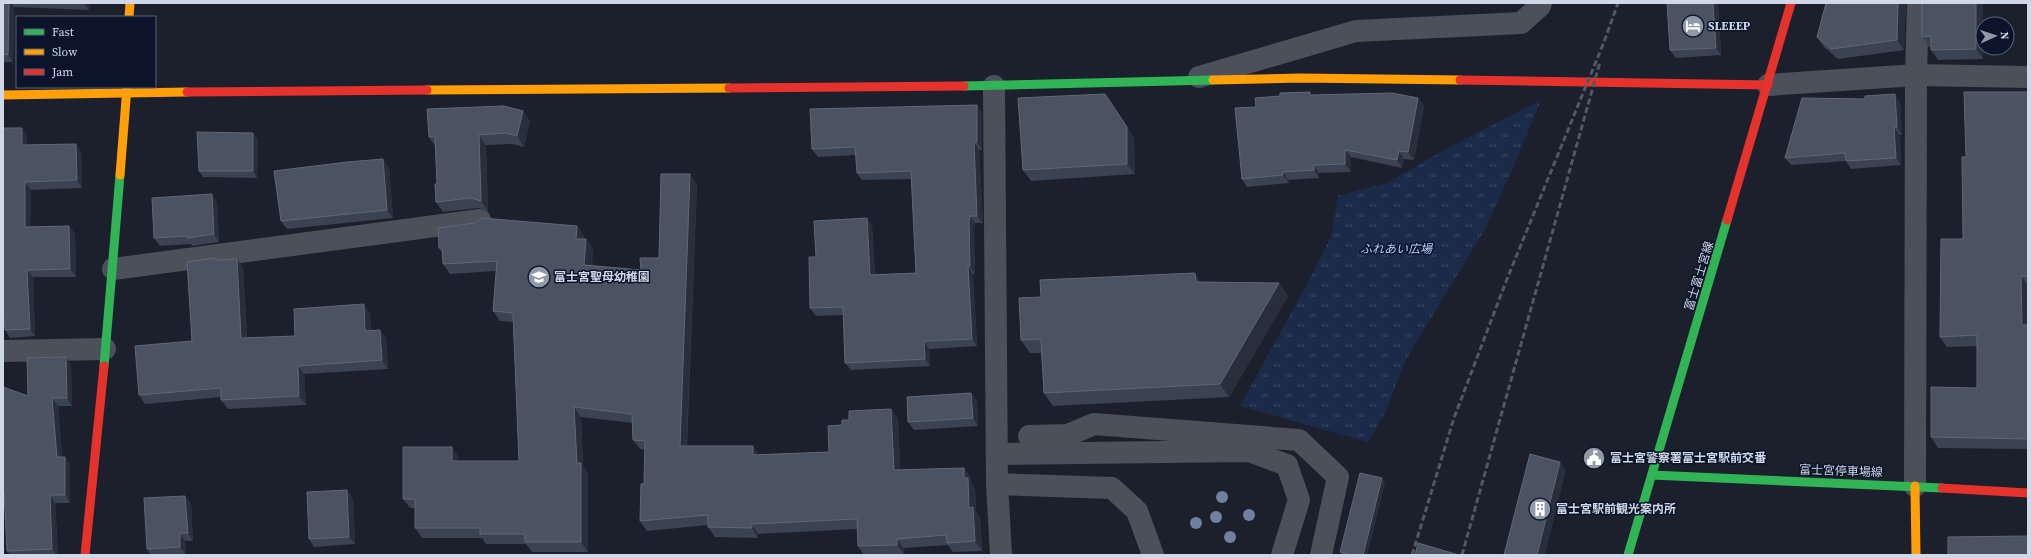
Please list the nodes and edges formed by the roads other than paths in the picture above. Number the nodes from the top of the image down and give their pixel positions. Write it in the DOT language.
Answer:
graph roads {
  1 [pos="130,3"];
  2 [pos="1541,3"];
  3 [pos="1790,3"];
  4 [pos="1918,3"];
  5 [pos="130,16"];
  6 [pos="1916,75"];
  7 [pos="2028,77"];
  8 [pos="1186,81"];
  9 [pos="1768,85"];
  10 [pos="994,86"];
  11 [pos="127,89"];
  12 [pos="3,96"];
  13 [pos="480,220"];
  14 [pos="113,269"];
  15 [pos="105,349"];
  16 [pos="3,351"];
  17 [pos="1029,436"];
  18 [pos="997,454"];
  19 [pos="1652,475"];
  20 [pos="997,484"];
  21 [pos="1914,486"];
  22 [pos="2028,493"];
  23 [pos="85,555"];
  24 [pos="1001,555"];
  25 [pos="1153,555"];
  26 [pos="1282,555"];
  27 [pos="1321,555"];
  28 [pos="1628,555"];
  29 [pos="1916,555"];
  1 -- 5 [label="street"];
  2 -- 8 [label="street"];
  3 -- 9 [label="street, 富士富士宮線"];
  4 -- 6 [label="street"];
  6 -- 7 [label="street"];
  6 -- 9 [label="street"];
  6 -- 21 [label="street"];
  8 -- 9 [label="street"];
  8 -- 10 [label="street"];
  9 -- 19 [label="street, 富士富士宮線"];
  10 -- 11 [label="street"];
  10 -- 18 [label="street"];
  11 -- 12 [label="street"];
  11 -- 14 [label="street"];
  13 -- 14 [label="street"];
  14 -- 15 [label="street"];
  15 -- 16 [label="street"];
  15 -- 23 [label="street"];
  17 -- 27 [label="street"];
  18 -- 20 [label="street"];
  18 -- 26 [label="street"];
  19 -- 21 [label="street, 富士宮停車場線"];
  19 -- 28 [label="street, 富士富士宮線"];
  20 -- 24 [label="street"];
  20 -- 25 [label="street"];
  21 -- 22 [label="street, 富士宮停車場線"];
  21 -- 29 [label="street"];
}
